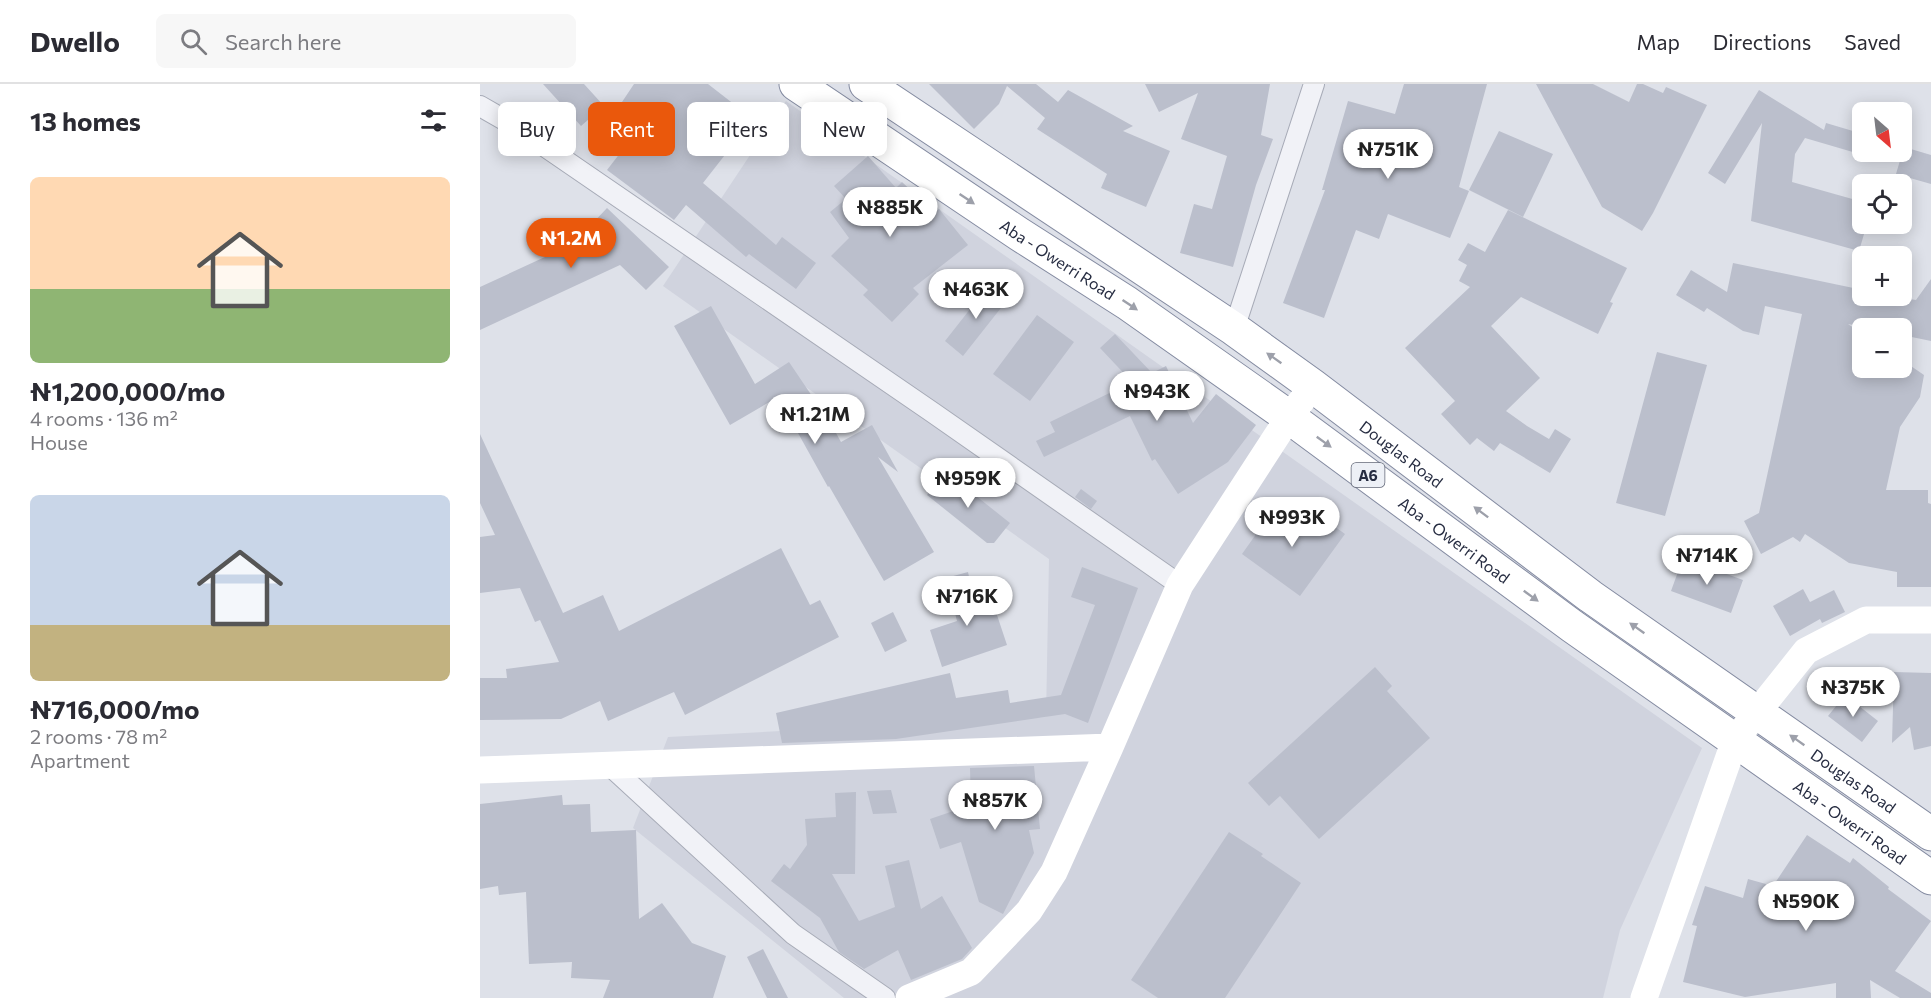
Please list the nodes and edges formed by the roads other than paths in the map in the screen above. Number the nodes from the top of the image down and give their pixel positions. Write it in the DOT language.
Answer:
graph roads {
  1 [pos="796,84"];
  2 [pos="866,84"];
  3 [pos="1314,84"];
  4 [pos="480,106"];
  5 [pos="1234,329"];
  6 [pos="1313,386"];
  7 [pos="1290,417"];
  8 [pos="1180,585"];
  9 [pos="1931,620"];
  10 [pos="1756,711"];
  11 [pos="1736,740"];
  12 [pos="1110,747"];
  13 [pos="608,764"];
  14 [pos="480,770"];
  15 [pos="1931,834"];
  16 [pos="1931,878"];
  17 [pos="885,998"];
  18 [pos="909,998"];
  19 [pos="1644,998"];
  1 -- 7 [label="highway, Aba - Owerri Road / A6, one-way"];
  2 -- 5 [label="highway, Douglas Road / A6"];
  3 -- 5 [label="street"];
  4 -- 8 [label="street"];
  6 -- 5 [label="highway, Douglas Road / A6, one-way"];
  6 -- 7 [label="street"];
  10 -- 6 [label="highway, Douglas Road / A6, one-way"];
  7 -- 8 [label="street"];
  7 -- 11 [label="highway, Aba - Owerri Road / A6, one-way"];
  8 -- 12 [label="street"];
  9 -- 10 [label="street"];
  10 -- 11 [label="street"];
  15 -- 10 [label="highway, Douglas Road / A6, one-way"];
  11 -- 16 [label="highway, Aba - Owerri Road / A6"];
  11 -- 19 [label="street"];
  12 -- 13 [label="street"];
  12 -- 18 [label="street"];
  13 -- 14 [label="street"];
  13 -- 17 [label="street"];
}
